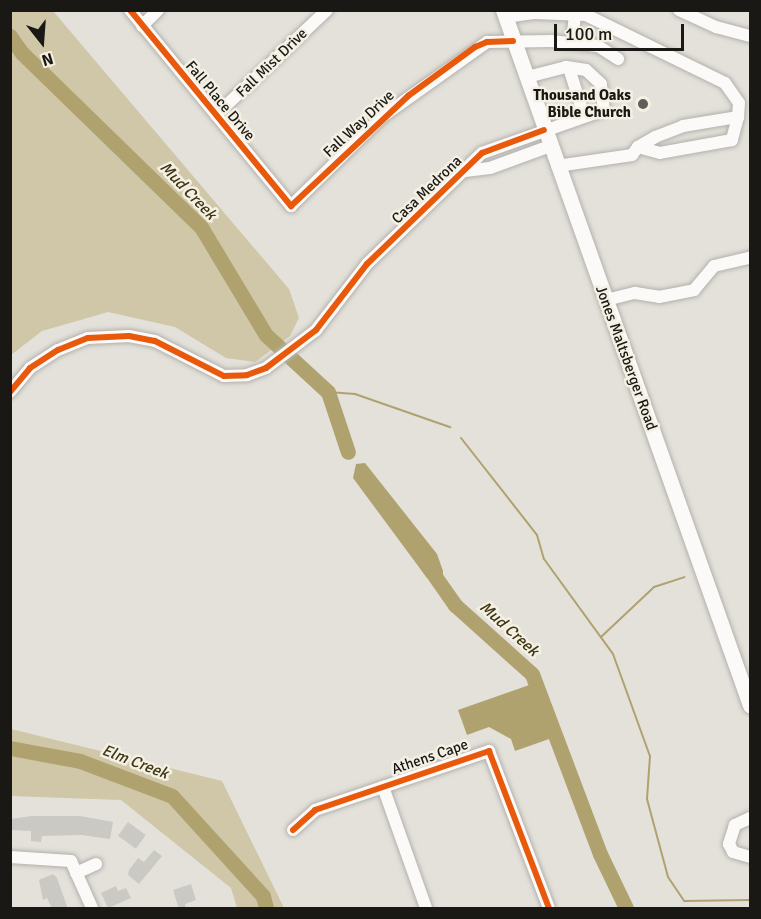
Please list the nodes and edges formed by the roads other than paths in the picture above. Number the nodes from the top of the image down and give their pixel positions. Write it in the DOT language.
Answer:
graph roads {
  1 [pos="129,10"];
  2 [pos="158,10"];
  3 [pos="327,10"];
  4 [pos="679,10"];
  5 [pos="504,14"];
  6 [pos="575,15"];
  7 [pos="142,26"];
  8 [pos="750,36"];
  9 [pos="513,41"];
  10 [pos="572,43"];
  11 [pos="618,59"];
  12 [pos="569,68"];
  13 [pos="526,77"];
  14 [pos="216,116"];
  15 [pos="584,116"];
  16 [pos="738,117"];
  17 [pos="544,130"];
  18 [pos="510,143"];
  19 [pos="550,146"];
  20 [pos="638,147"];
  21 [pos="516,159"];
  22 [pos="557,166"];
  23 [pos="465,171"];
  24 [pos="291,206"];
  25 [pos="750,258"];
  26 [pos="606,300"];
  27 [pos="10,392"];
  28 [pos="745,673"];
  29 [pos="750,705"];
  30 [pos="383,787"];
  31 [pos="750,818"];
  32 [pos="293,830"];
  33 [pos="10,857"];
  34 [pos="750,857"];
  35 [pos="96,864"];
  36 [pos="74,867"];
  37 [pos="92,909"];
  38 [pos="426,909"];
  39 [pos="549,909"];
  1 -- 7 [label="street, Fall Place Drive"];
  2 -- 7 [label="street"];
  3 -- 14 [label="street, Fall Mist Drive"];
  4 -- 8 [label="street"];
  5 -- 6 [label="street"];
  5 -- 9 [label="main road, Jones Maltsberger Road"];
  6 -- 10 [label="street"];
  6 -- 16 [label="street"];
  7 -- 14 [label="street, Fall Place Drive"];
  9 -- 10 [label="street, Fall Way Drive"];
  9 -- 13 [label="main road, Jones Maltsberger Road"];
  9 -- 24 [label="street, Fall Way Drive"];
  10 -- 11 [label="street, Fall Way Drive"];
  12 -- 13 [label="street"];
  12 -- 15 [label="street"];
  12 -- 15 [label="street, Casa Medrona"];
  13 -- 17 [label="main road, Jones Maltsberger Road"];
  14 -- 24 [label="street, Fall Place Drive"];
  15 -- 17 [label="street, Casa Medrona"];
  16 -- 20 [label="street"];
  16 -- 20 [label="street"];
  17 -- 18 [label="street, Casa Medrona"];
  17 -- 19 [label="main road, Jones Maltsberger Road"];
  18 -- 21 [label="street"];
  18 -- 23 [label="street, Casa Medrona"];
  19 -- 21 [label="street, Casa Medrona"];
  19 -- 22 [label="main road, Jones Maltsberger Road"];
  20 -- 22 [label="street"];
  21 -- 23 [label="street, Casa Medrona"];
  22 -- 26 [label="main road, Jones Maltsberger Road"];
  23 -- 27 [label="street, Casa Medrona"];
  25 -- 26 [label="street"];
  26 -- 28 [label="main road, Jones Maltsberger Road"];
  28 -- 29 [label="main road, Jones Maltsberger Road"];
  30 -- 32 [label="street, Athens Cape"];
  30 -- 38 [label="street"];
  30 -- 39 [label="street, Athens Cape"];
  31 -- 34 [label="street"];
  33 -- 36 [label="street"];
  35 -- 36 [label="street"];
  36 -- 37 [label="street"];
}
